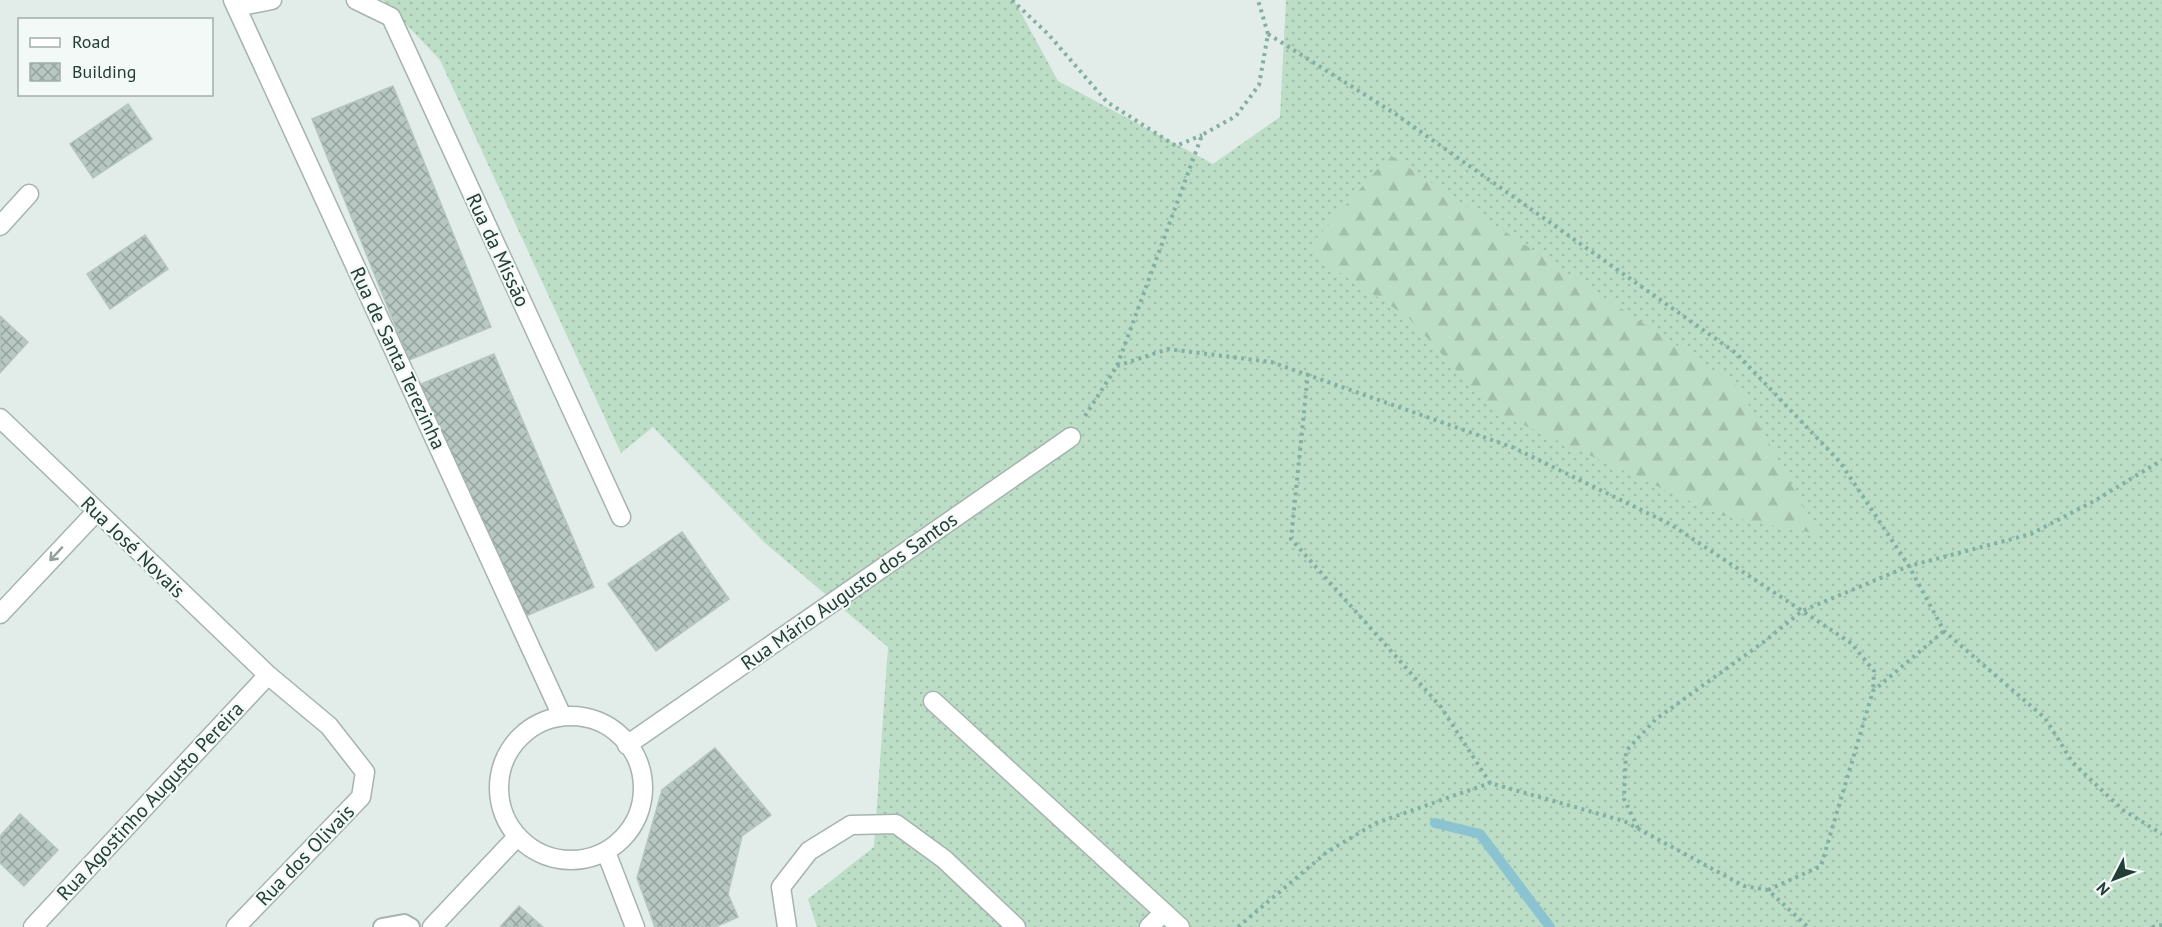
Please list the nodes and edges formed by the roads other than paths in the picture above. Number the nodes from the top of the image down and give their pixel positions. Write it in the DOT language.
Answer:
graph roads {
  1 [pos="272,0"];
  2 [pos="356,0"];
  3 [pos="234,4"];
  4 [pos="29,194"];
  5 [pos="0,226"];
  6 [pos="0,418"];
  7 [pos="1071,437"];
  8 [pos="96,512"];
  9 [pos="621,517"];
  10 [pos="0,614"];
  11 [pos="268,675"];
  12 [pos="933,701"];
  13 [pos="562,716"];
  14 [pos="627,745"];
  15 [pos="517,837"];
  16 [pos="606,852"];
  17 [pos="1164,912"];
  18 [pos="33,927"];
  19 [pos="236,927"];
  20 [pos="382,927"];
  21 [pos="411,927"];
  22 [pos="432,927"];
  23 [pos="635,927"];
  24 [pos="787,927"];
  25 [pos="1016,927"];
  26 [pos="1149,927"];
  27 [pos="1180,927"];
  1 -- 3 [label="street"];
  2 -- 9 [label="street, Rua da Missão"];
  3 -- 13 [label="street, Rua de Santa Terezinha"];
  4 -- 5 [label="street"];
  6 -- 8 [label="street, Rua José Novais"];
  7 -- 14 [label="street, Rua Mário Augusto dos Santos"];
  8 -- 10 [label="street, one-way"];
  8 -- 11 [label="street, Rua José Novais"];
  11 -- 18 [label="street, Rua Agostinho Augusto Pereira"];
  11 -- 19 [label="street, Rua dos Olivais"];
  12 -- 17 [label="street"];
  13 -- 14 [label="street"];
  13 -- 15 [label="street"];
  14 -- 16 [label="street"];
  15 -- 16 [label="street"];
  15 -- 22 [label="street"];
  16 -- 23 [label="street"];
  17 -- 26 [label="street"];
  17 -- 27 [label="street"];
  20 -- 21 [label="lane"];
  24 -- 25 [label="street"];
}
